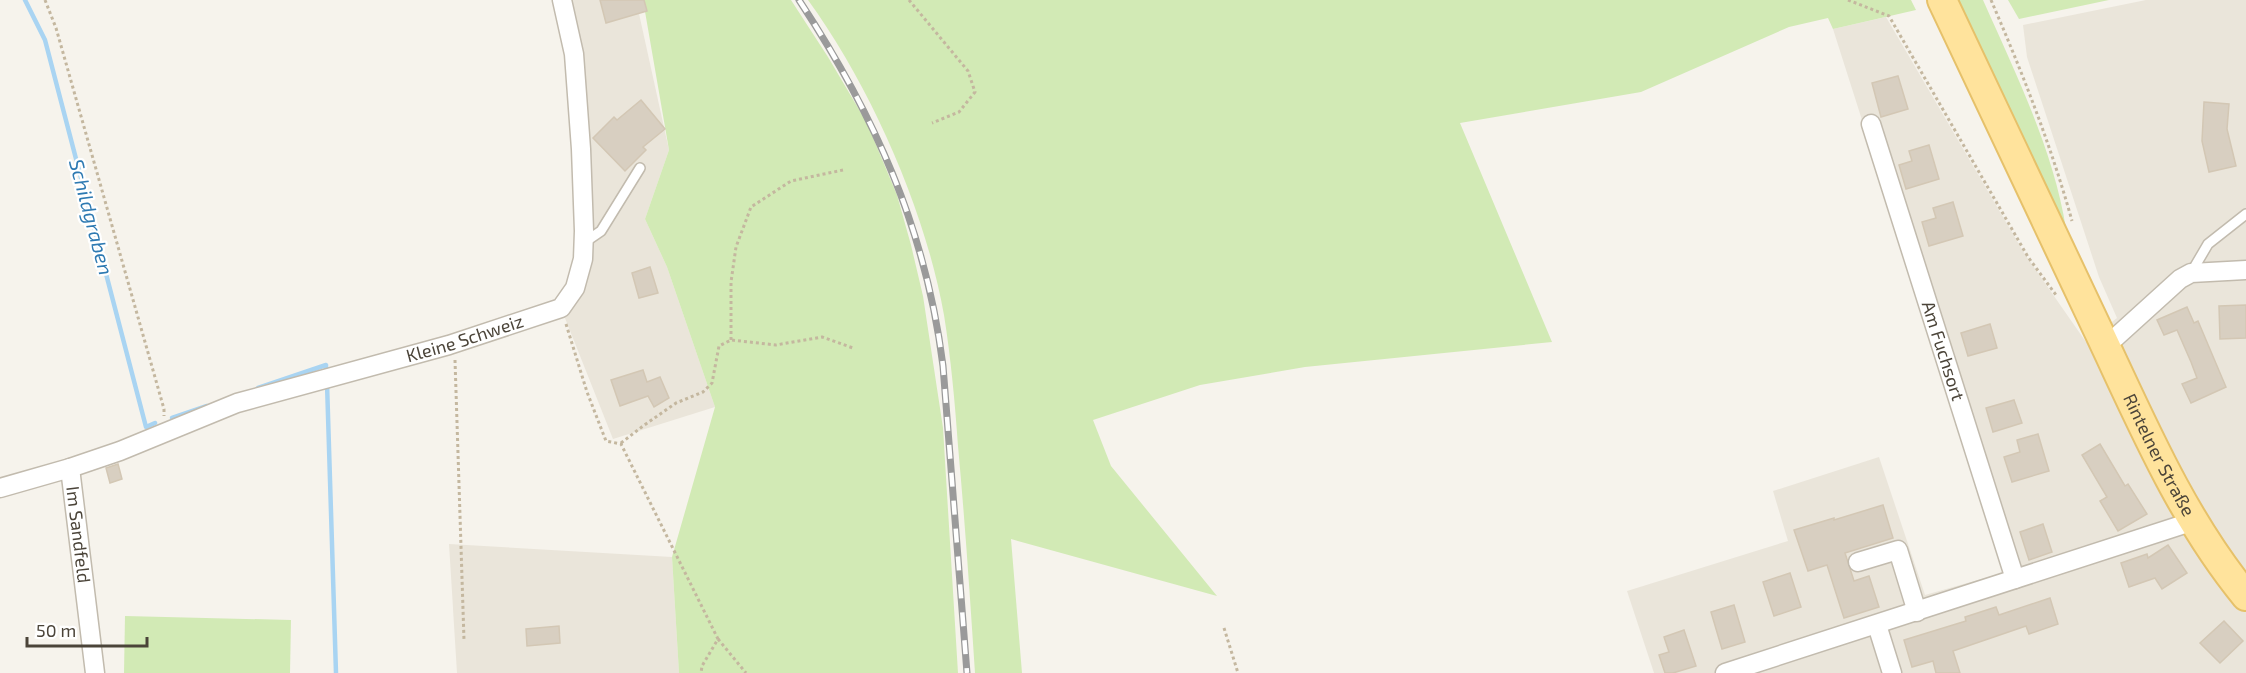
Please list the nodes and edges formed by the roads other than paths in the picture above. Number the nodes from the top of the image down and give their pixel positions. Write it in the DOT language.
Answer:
graph roads {
  1 [pos="562,0"];
  2 [pos="1942,0"];
  3 [pos="1871,124"];
  4 [pos="640,168"];
  5 [pos="2246,214"];
  6 [pos="584,243"];
  7 [pos="2246,270"];
  8 [pos="2191,273"];
  9 [pos="2103,342"];
  10 [pos="70,468"];
  11 [pos="0,488"];
  12 [pos="2194,521"];
  13 [pos="1858,562"];
  14 [pos="2015,579"];
  15 [pos="2246,596"];
  16 [pos="1917,612"];
  17 [pos="1877,625"];
  18 [pos="95,673"];
  19 [pos="1725,673"];
  20 [pos="1892,673"];
  1 -- 6 [label="street"];
  2 -- 9 [label="main road, Rintelner Straße"];
  3 -- 14 [label="street, Am Fuchsort"];
  4 -- 6 [label="lane"];
  5 -- 8 [label="lane"];
  6 -- 10 [label="street, Kleine Schweiz"];
  7 -- 8 [label="street"];
  8 -- 9 [label="street"];
  9 -- 12 [label="main road, Rintelner Straße"];
  10 -- 11 [label="street, Im Sandfeld"];
  10 -- 18 [label="street, Im Sandfeld"];
  12 -- 14 [label="street"];
  12 -- 15 [label="main road, Rintelner Straße"];
  13 -- 16 [label="street"];
  14 -- 16 [label="street"];
  16 -- 17 [label="street"];
  17 -- 19 [label="street"];
  17 -- 20 [label="street"];
}
